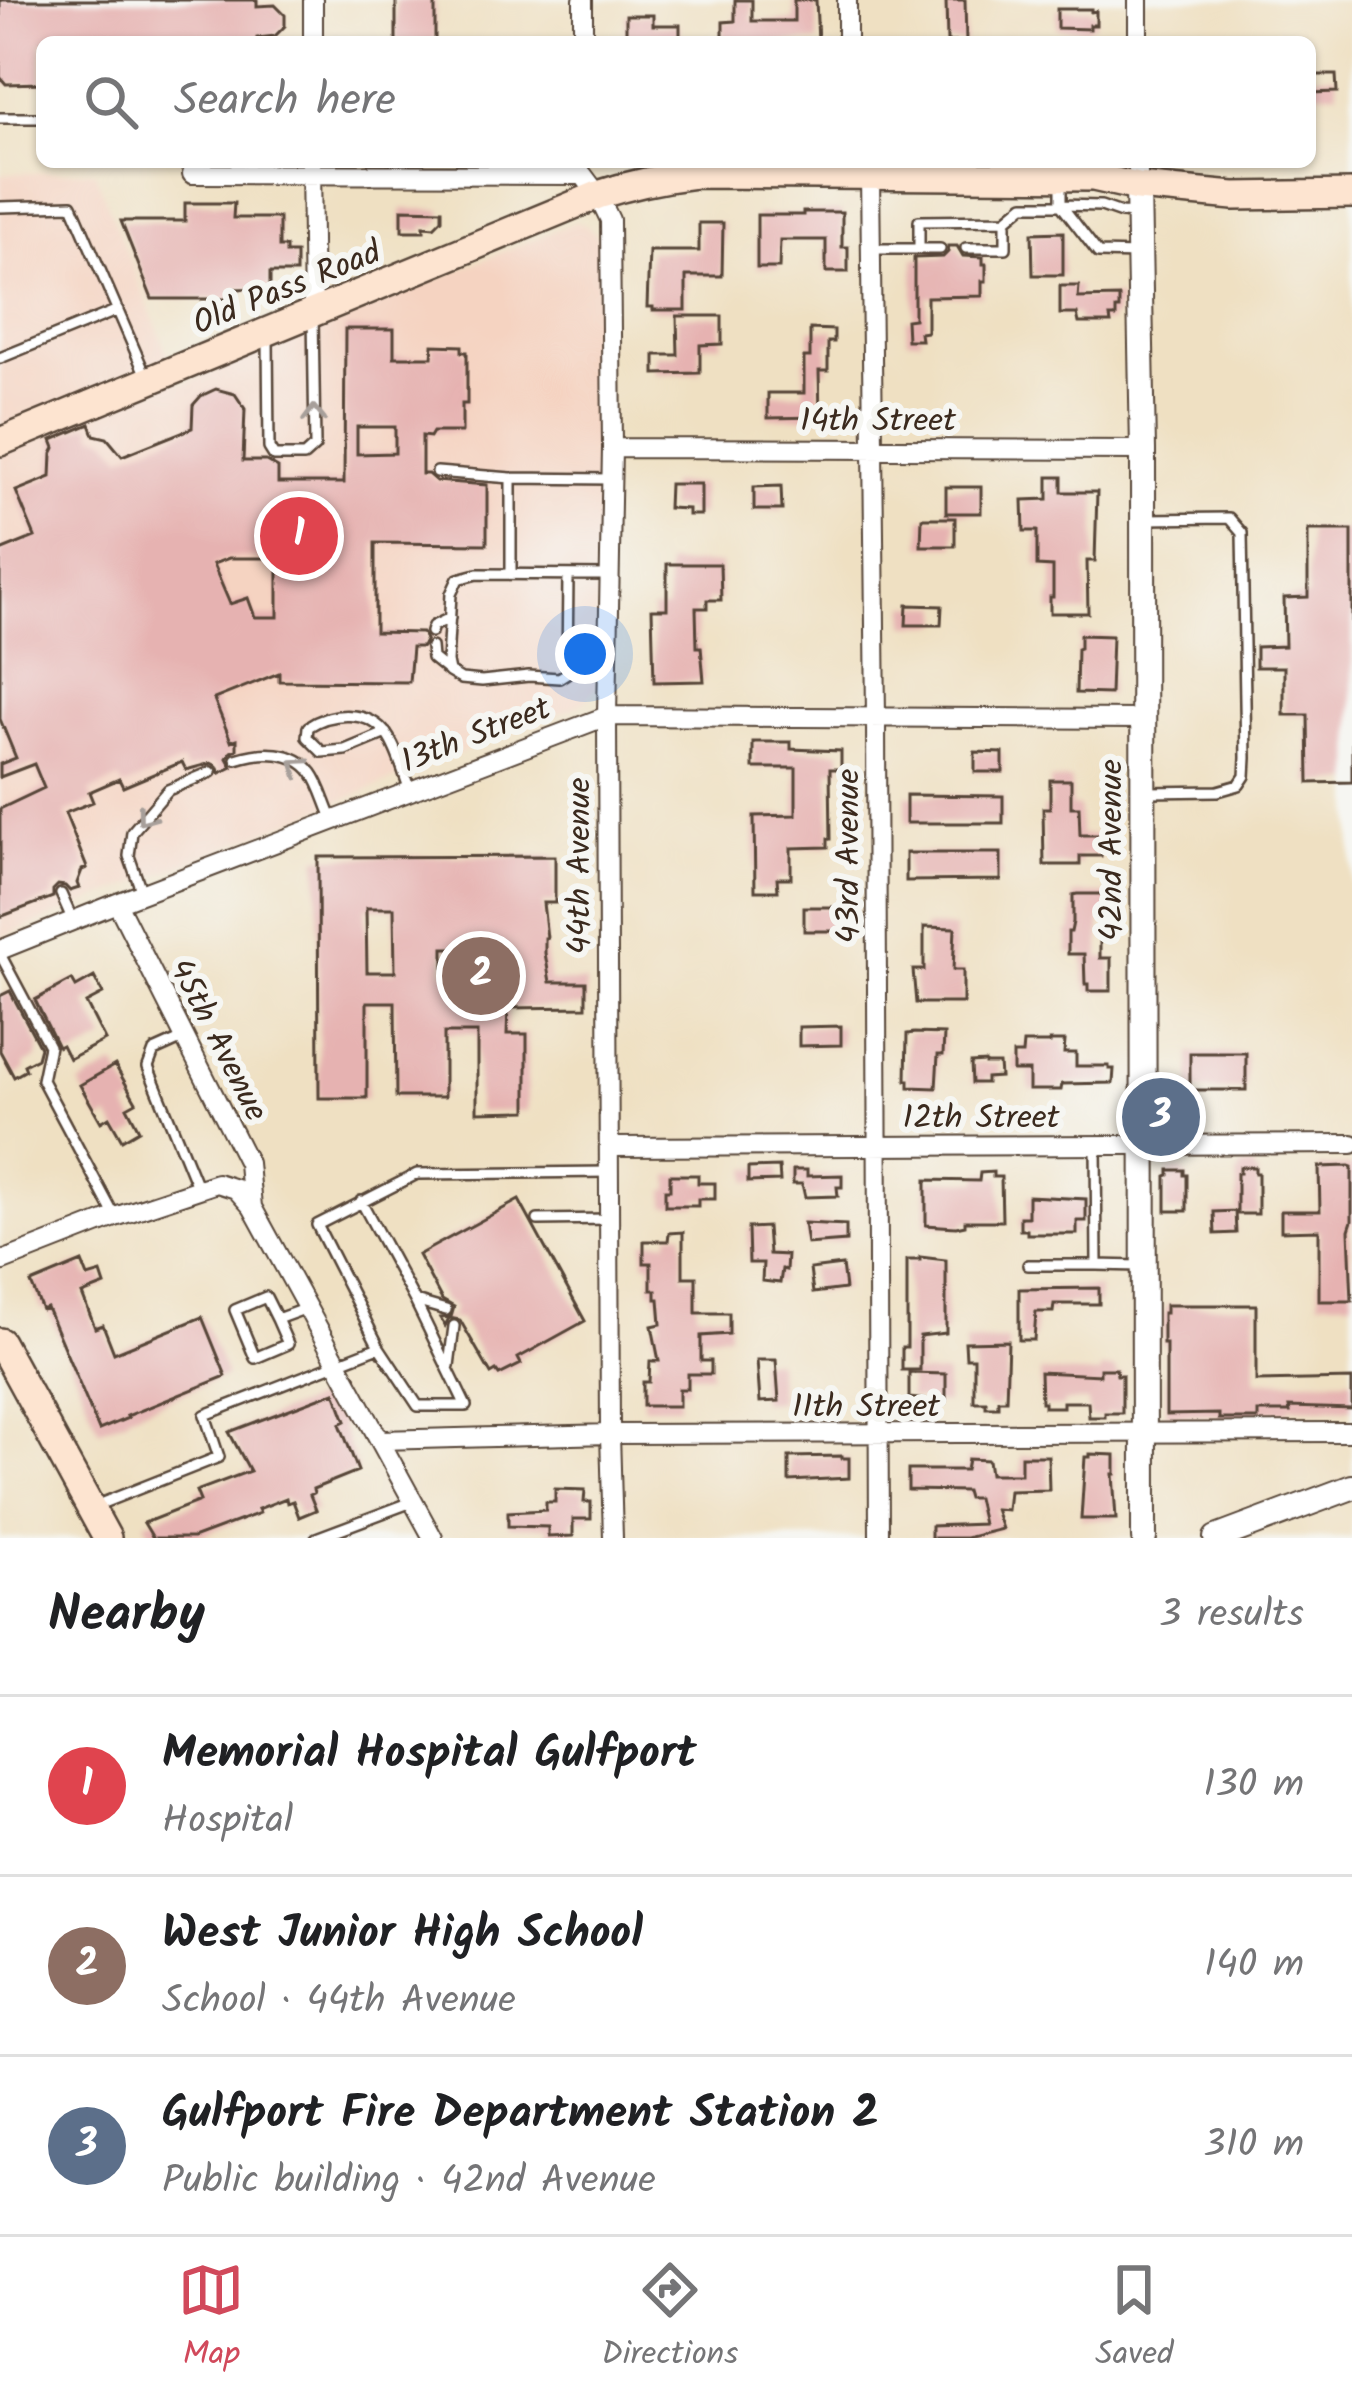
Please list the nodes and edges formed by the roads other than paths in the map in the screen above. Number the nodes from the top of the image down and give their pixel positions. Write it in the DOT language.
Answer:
graph roads {
  1 [pos="313,0"];
  2 [pos="583,0"];
  3 [pos="847,0"];
  4 [pos="1138,0"];
  5 [pos="313,36"];
  6 [pos="583,36"];
  7 [pos="847,36"];
  8 [pos="1138,36"];
  9 [pos="0,118"];
  10 [pos="36,118"];
  11 [pos="294,168"];
  12 [pos="311,168"];
  13 [pos="336,168"];
  14 [pos="695,168"];
  15 [pos="855,170"];
  16 [pos="192,174"];
  17 [pos="588,178"];
  18 [pos="1138,187"];
  19 [pos="1061,191"];
  20 [pos="1352,194"];
  21 [pos="0,207"];
  22 [pos="1006,220"];
  23 [pos="966,248"];
  24 [pos="871,249"];
  25 [pos="919,249"];
  26 [pos="940,249"];
  27 [pos="1139,254"];
  28 [pos="118,310"];
  29 [pos="313,315"];
  30 [pos="268,333"];
  31 [pos="0,358"];
  32 [pos="148,381"];
  33 [pos="0,442"];
  34 [pos="612,448"];
  35 [pos="874,449"];
  36 [pos="1143,450"];
  37 [pos="437,472"];
  38 [pos="511,478"];
  39 [pos="612,478"];
  40 [pos="1143,519"];
  41 [pos="511,574"];
  42 [pos="568,574"];
  43 [pos="610,575"];
  44 [pos="450,618"];
  45 [pos="431,632"];
  46 [pos="431,647"];
  47 [pos="449,672"];
  48 [pos="608,716"];
  49 [pos="876,717"];
  50 [pos="1143,719"];
  51 [pos="386,733"];
  52 [pos="236,759"];
  53 [pos="211,772"];
  54 [pos="410,790"];
  55 [pos="1143,792"];
  56 [pos="333,820"];
  57 [pos="142,893"];
  58 [pos="61,894"];
  59 [pos="117,903"];
  60 [pos="73,921"];
  61 [pos="0,952"];
  62 [pos="186,1037"];
  63 [pos="1352,1144"];
  64 [pos="1096,1145"];
  65 [pos="1142,1145"];
  66 [pos="610,1147"];
  67 [pos="878,1147"];
  68 [pos="611,1172"];
  69 [pos="208,1186"];
  70 [pos="361,1201"];
  71 [pos="252,1207"];
  72 [pos="116,1217"];
  73 [pos="611,1219"];
  74 [pos="538,1220"];
  75 [pos="0,1262"];
  76 [pos="1028,1265"];
  77 [pos="1097,1265"];
  78 [pos="1143,1266"];
  79 [pos="415,1300"];
  80 [pos="307,1308"];
  81 [pos="446,1310"];
  82 [pos="277,1319"];
  83 [pos="454,1326"];
  84 [pos="0,1342"];
  85 [pos="379,1347"];
  86 [pos="338,1364"];
  87 [pos="448,1366"];
  88 [pos="1352,1432"];
  89 [pos="1143,1433"];
  90 [pos="610,1434"];
  91 [pos="878,1436"];
  92 [pos="380,1440"];
  93 [pos="1352,1487"];
  94 [pos="413,1502"];
  95 [pos="90,1508"];
  96 [pos="107,1538"];
  97 [pos="316,1538"];
  98 [pos="434,1538"];
  99 [pos="613,1538"];
  100 [pos="879,1538"];
  101 [pos="1144,1538"];
  102 [pos="1216,1538"];
  1 -- 5 [label="street"];
  2 -- 6 [label="street"];
  3 -- 7 [label="street"];
  4 -- 8 [label="street"];
  9 -- 10 [label="lane"];
  11 -- 16 [label="street"];
  12 -- 29 [label="street"];
  13 -- 17 [label="street"];
  14 -- 15 [label="main road, Old Pass Road"];
  14 -- 17 [label="main road, Old Pass Road"];
  15 -- 19 [label="main road, Old Pass Road"];
  15 -- 24 [label="street, 43rd Avenue"];
  17 -- 29 [label="main road, Old Pass Road"];
  17 -- 34 [label="street, 44th Avenue"];
  18 -- 19 [label="main road, Old Pass Road"];
  18 -- 20 [label="main road, Old Pass Road"];
  18 -- 27 [label="street, 42nd Avenue"];
  19 -- 22 [label="lane"];
  19 -- 27 [label="lane"];
  21 -- 28 [label="lane"];
  22 -- 23 [label="lane"];
  22 -- 25 [label="lane"];
  24 -- 25 [label="lane"];
  24 -- 35 [label="street, 43rd Avenue"];
  25 -- 26 [label="lane"];
  27 -- 36 [label="street, 42nd Avenue"];
  28 -- 31 [label="lane"];
  28 -- 32 [label="lane"];
  29 -- 30 [label="main road, Old Pass Road"];
  30 -- 29 [label="lane, one-way"];
  30 -- 32 [label="main road, Old Pass Road"];
  32 -- 33 [label="main road, Old Pass Road"];
  34 -- 35 [label="street, 14th Street"];
  34 -- 39 [label="street, 44th Avenue"];
  35 -- 36 [label="street, 14th Street"];
  35 -- 49 [label="street, 43rd Avenue"];
  36 -- 40 [label="street, 42nd Avenue"];
  37 -- 38 [label="lane"];
  38 -- 39 [label="lane"];
  38 -- 41 [label="lane"];
  39 -- 43 [label="street, 44th Avenue"];
  40 -- 50 [label="street, 42nd Avenue"];
  40 -- 55 [label="lane"];
  41 -- 42 [label="lane"];
  41 -- 44 [label="lane"];
  42 -- 43 [label="lane"];
  42 -- 47 [label="lane"];
  43 -- 48 [label="street, 44th Avenue"];
  44 -- 45 [label="lane"];
  44 -- 47 [label="lane"];
  46 -- 47 [label="lane"];
  48 -- 49 [label="street, 13th Street"];
  48 -- 54 [label="street, 13th Street"];
  48 -- 66 [label="street, 44th Avenue"];
  49 -- 50 [label="street, 13th Street"];
  49 -- 67 [label="street, 43rd Avenue"];
  50 -- 55 [label="street, 42nd Avenue"];
  51 -- 51 [label="lane"];
  51 -- 54 [label="lane"];
  56 -- 52 [label="lane, one-way"];
  53 -- 57 [label="lane, one-way"];
  54 -- 56 [label="street, 13th Street"];
  55 -- 65 [label="street, 42nd Avenue"];
  56 -- 57 [label="street, 13th Street"];
  57 -- 59 [label="street, 13th Street"];
  58 -- 60 [label="lane"];
  59 -- 60 [label="street, 13th Street"];
  59 -- 62 [label="street, 45th Avenue"];
  60 -- 61 [label="street, 13th Street"];
  61 -- 72 [label="lane"];
  62 -- 69 [label="lane"];
  62 -- 71 [label="street, 45th Avenue"];
  63 -- 65 [label="street, 12th Street"];
  64 -- 65 [label="street, 12th Street"];
  64 -- 67 [label="street, 12th Street"];
  64 -- 77 [label="lane"];
  65 -- 78 [label="street, 42nd Avenue"];
  66 -- 67 [label="street, 12th Street"];
  66 -- 68 [label="street, 44th Avenue"];
  67 -- 91 [label="street, 43rd Avenue"];
  68 -- 70 [label="lane"];
  68 -- 73 [label="street, 44th Avenue"];
  69 -- 71 [label="street"];
  69 -- 72 [label="street"];
  70 -- 79 [label="lane"];
  70 -- 85 [label="lane"];
  71 -- 80 [label="street"];
  72 -- 75 [label="street"];
  73 -- 74 [label="lane"];
  73 -- 90 [label="street, 44th Avenue"];
  76 -- 77 [label="lane"];
  77 -- 78 [label="lane"];
  78 -- 89 [label="street, 42nd Avenue"];
  79 -- 81 [label="lane"];
  79 -- 87 [label="lane"];
  80 -- 82 [label="lane"];
  80 -- 86 [label="street"];
  82 -- 82 [label="lane"];
  83 -- 87 [label="lane"];
  84 -- 95 [label="main road"];
  85 -- 86 [label="lane"];
  85 -- 87 [label="lane"];
  86 -- 92 [label="street"];
  86 -- 95 [label="lane"];
  88 -- 89 [label="street, 11th Street"];
  89 -- 91 [label="street, 11th Street"];
  89 -- 101 [label="street, 42nd Avenue"];
  90 -- 91 [label="street, 11th Street"];
  90 -- 92 [label="street, 11th Street"];
  90 -- 99 [label="street, 44th Avenue"];
  91 -- 100 [label="street, 43rd Avenue"];
  92 -- 94 [label="street"];
  93 -- 102 [label="street"];
  94 -- 97 [label="lane"];
  94 -- 98 [label="street"];
  95 -- 96 [label="main road"];
}
